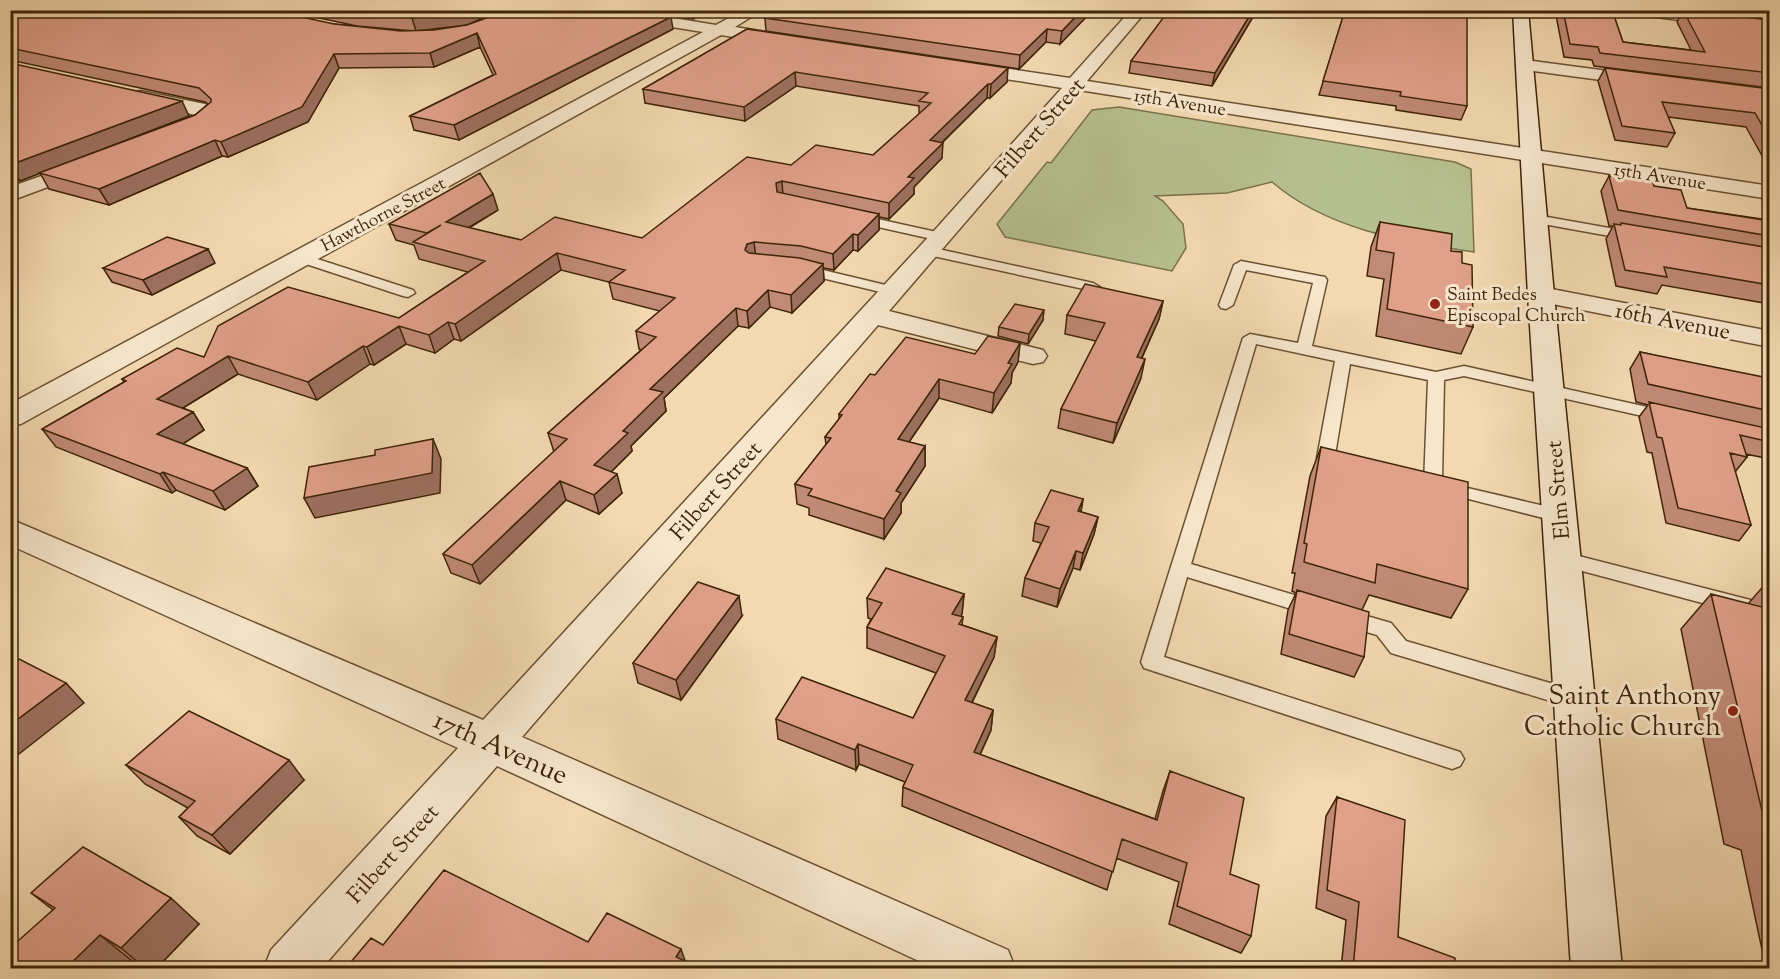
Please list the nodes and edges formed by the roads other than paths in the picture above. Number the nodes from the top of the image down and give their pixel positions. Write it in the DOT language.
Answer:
graph roads {
  1 [pos="591,10"];
  2 [pos="755,10"];
  3 [pos="1140,10"];
  4 [pos="1520,10"];
  5 [pos="1631,10"];
  6 [pos="271,16"];
  7 [pos="298,16"];
  8 [pos="1770,26"];
  9 [pos="720,30"];
  10 [pos="802,42"];
  11 [pos="945,64"];
  12 [pos="1525,65"];
  13 [pos="1665,83"];
  14 [pos="1076,86"];
  15 [pos="129,93"];
  16 [pos="151,141"];
  17 [pos="1532,156"];
  18 [pos="109,158"];
  19 [pos="1770,193"];
  20 [pos="10,195"];
  21 [pos="844,216"];
  22 [pos="1536,219"];
  23 [pos="1641,238"];
  24 [pos="935,244"];
  25 [pos="302,258"];
  26 [pos="791,268"];
  27 [pos="1093,287"];
  28 [pos="893,291"];
  29 [pos="408,293"];
  30 [pos="1541,294"];
  31 [pos="1226,305"];
  32 [pos="872,315"];
  33 [pos="1770,339"];
  34 [pos="1304,350"];
  35 [pos="1033,356"];
  36 [pos="1344,358"];
  37 [pos="1436,377"];
  38 [pos="1549,390"];
  39 [pos="10,417"];
  40 [pos="1677,418"];
  41 [pos="1358,466"];
  42 [pos="1559,516"];
  43 [pos="10,531"];
  44 [pos="1563,559"];
  45 [pos="1180,568"];
  46 [pos="1770,613"];
  47 [pos="1574,699"];
  48 [pos="490,742"];
  49 [pos="1452,759"];
  50 [pos="289,969"];
  51 [pos="990,969"];
  52 [pos="1597,969"];
  1 -- 9 [label="street"];
  2 -- 9 [label="street, Hawthorne Street"];
  3 -- 14 [label="street, Filbert Street"];
  4 -- 12 [label="street, Elm Street"];
  5 -- 8 [label="street"];
  6 -- 7 [label="street"];
  9 -- 10 [label="street"];
  9 -- 25 [label="street, Hawthorne Street"];
  11 -- 14 [label="street, 15th Avenue"];
  12 -- 13 [label="street"];
  12 -- 17 [label="street, Elm Street"];
  14 -- 17 [label="street, 15th Avenue"];
  14 -- 24 [label="street, Filbert Street"];
  15 -- 16 [label="street"];
  17 -- 19 [label="street, 15th Avenue"];
  17 -- 22 [label="street, Elm Street"];
  18 -- 20 [label="street"];
  21 -- 24 [label="lane"];
  22 -- 23 [label="lane"];
  22 -- 30 [label="street, Elm Street"];
  24 -- 27 [label="lane"];
  24 -- 28 [label="street, Filbert Street"];
  25 -- 29 [label="lane"];
  25 -- 39 [label="street, Hawthorne Street"];
  26 -- 28 [label="lane"];
  28 -- 32 [label="street, Filbert Street"];
  30 -- 33 [label="street, 16th Avenue"];
  30 -- 38 [label="street, Elm Street"];
  31 -- 34 [label="lane"];
  32 -- 35 [label="street"];
  32 -- 48 [label="street, Filbert Street"];
  34 -- 36 [label="lane"];
  34 -- 45 [label="lane"];
  36 -- 37 [label="lane"];
  36 -- 41 [label="lane"];
  37 -- 38 [label="lane"];
  37 -- 42 [label="lane"];
  38 -- 40 [label="lane"];
  38 -- 42 [label="street, Elm Street"];
  42 -- 44 [label="street, Elm Street"];
  43 -- 48 [label="street, 17th Avenue"];
  44 -- 46 [label="lane"];
  44 -- 47 [label="street, Elm Street"];
  45 -- 47 [label="lane"];
  45 -- 49 [label="lane"];
  47 -- 52 [label="street, Elm Street"];
  48 -- 50 [label="street, Filbert Street"];
  48 -- 51 [label="street, 17th Avenue"];
}
